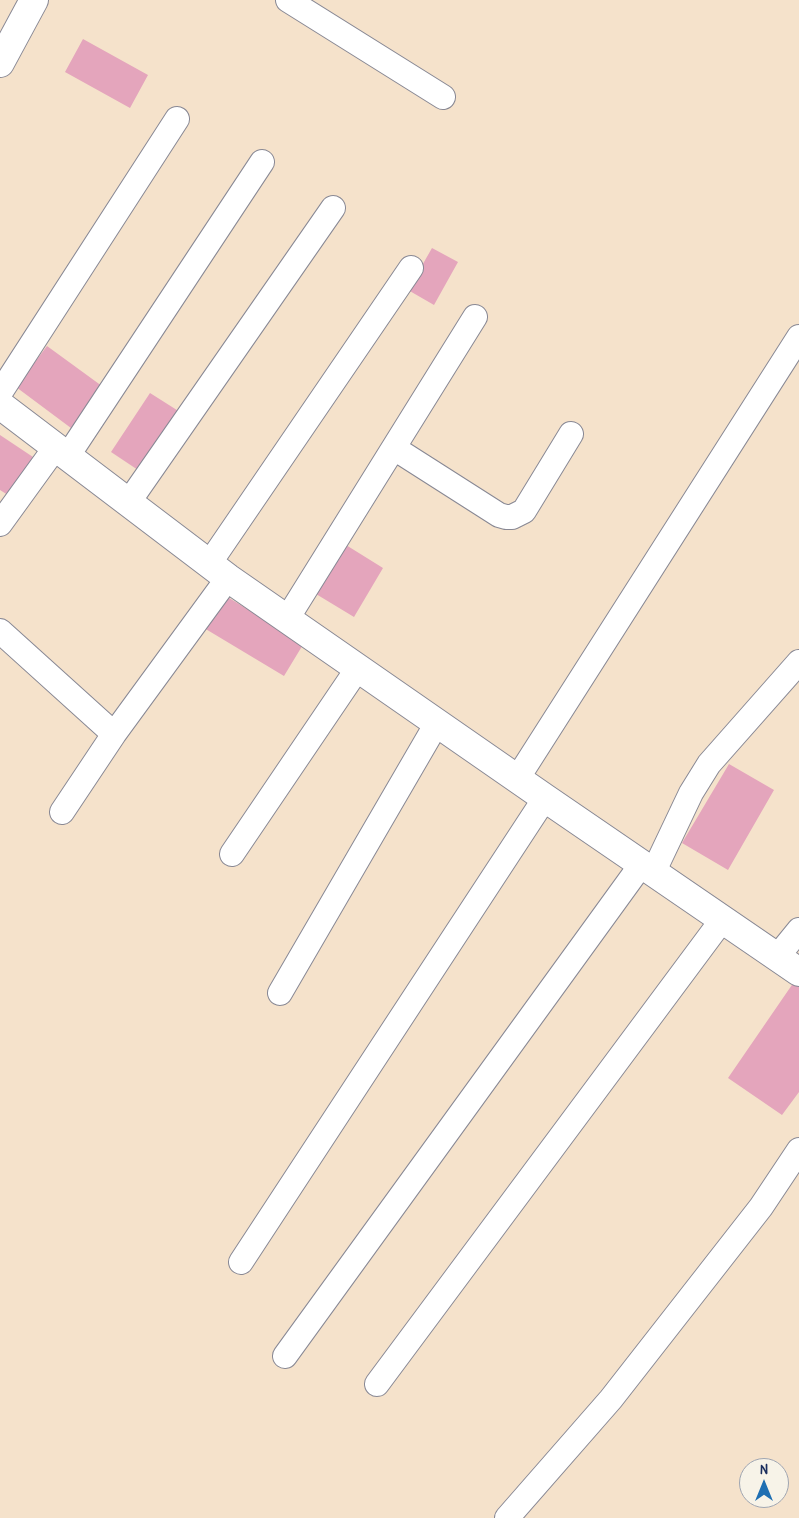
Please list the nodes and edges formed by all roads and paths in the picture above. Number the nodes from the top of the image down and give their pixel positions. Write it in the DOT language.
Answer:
graph roads {
  1 [pos="34,0"];
  2 [pos="288,0"];
  3 [pos="0,62"];
  4 [pos="443,97"];
  5 [pos="177,119"];
  6 [pos="262,162"];
  7 [pos="333,208"];
  8 [pos="411,268"];
  9 [pos="475,317"];
  10 [pos="799,337"];
  11 [pos="0,393"];
  12 [pos="0,405"];
  13 [pos="571,434"];
  14 [pos="394,448"];
  15 [pos="61,452"];
  16 [pos="128,503"];
  17 [pos="0,524"];
  18 [pos="219,571"];
  19 [pos="287,619"];
  20 [pos="0,631"];
  21 [pos="799,662"];
  22 [pos="358,668"];
  23 [pos="437,723"];
  24 [pos="114,734"];
  25 [pos="517,779"];
  26 [pos="545,798"];
  27 [pos="62,812"];
  28 [pos="232,854"];
  29 [pos="647,869"];
  30 [pos="722,920"];
  31 [pos="799,930"];
  32 [pos="777,957"];
  33 [pos="799,972"];
  34 [pos="280,993"];
  35 [pos="799,1150"];
  36 [pos="241,1262"];
  37 [pos="284,1356"];
  38 [pos="377,1384"];
  39 [pos="507,1518"];
  1 -- 3 [label="street"];
  2 -- 4 [label="street"];
  5 -- 11 [label="street"];
  6 -- 15 [label="street"];
  7 -- 16 [label="street"];
  8 -- 18 [label="street"];
  9 -- 14 [label="street"];
  10 -- 25 [label="street"];
  12 -- 15 [label="street"];
  13 -- 14 [label="street"];
  14 -- 19 [label="street"];
  15 -- 16 [label="street"];
  15 -- 17 [label="street"];
  16 -- 18 [label="street"];
  18 -- 19 [label="street"];
  18 -- 24 [label="street"];
  19 -- 22 [label="street"];
  20 -- 24 [label="street"];
  21 -- 29 [label="street"];
  22 -- 23 [label="street"];
  22 -- 28 [label="street"];
  23 -- 25 [label="street"];
  23 -- 34 [label="street"];
  24 -- 27 [label="street"];
  25 -- 26 [label="street"];
  26 -- 29 [label="street"];
  26 -- 36 [label="street"];
  29 -- 30 [label="street"];
  29 -- 37 [label="street"];
  30 -- 32 [label="street"];
  30 -- 38 [label="street"];
  31 -- 32 [label="street"];
  32 -- 33 [label="street"];
  35 -- 39 [label="street"];
}
